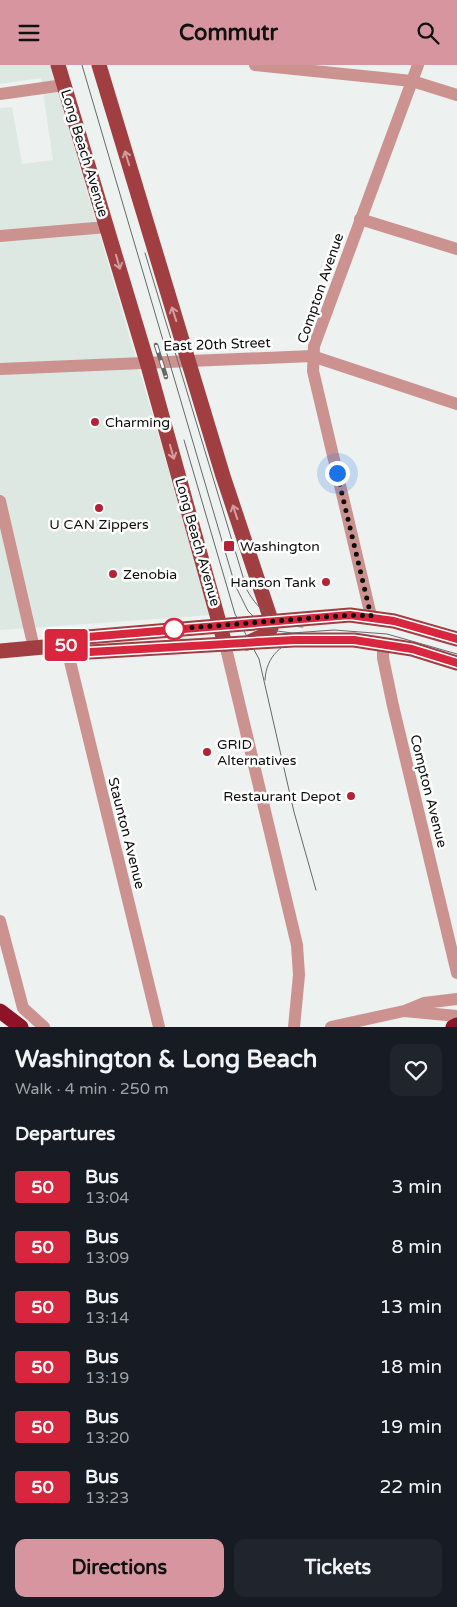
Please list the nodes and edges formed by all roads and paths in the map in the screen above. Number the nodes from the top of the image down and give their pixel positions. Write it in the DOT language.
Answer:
graph roads {
  1 [pos="58,65"];
  2 [pos="99,65"];
  3 [pos="255,65"];
  4 [pos="418,65"];
  5 [pos="412,81"];
  6 [pos="64,85"];
  7 [pos="0,94"];
  8 [pos="457,95"];
  9 [pos="360,219"];
  10 [pos="108,227"];
  11 [pos="0,236"];
  12 [pos="457,249"];
  13 [pos="312,356"];
  14 [pos="188,360"];
  15 [pos="147,361"];
  16 [pos="0,369"];
  17 [pos="457,403"];
  18 [pos="0,501"];
  19 [pos="269,614"];
  20 [pos="371,616"];
  21 [pos="221,624"];
  22 [pos="457,639"];
  23 [pos="246,643"];
  24 [pos="225,644"];
  25 [pos="383,644"];
  26 [pos="66,645"];
  27 [pos="34,649"];
  28 [pos="0,651"];
  29 [pos="457,663"];
  30 [pos="0,921"];
  31 [pos="456,955"];
  32 [pos="457,973"];
  33 [pos="457,999"];
  34 [pos="0,1011"];
  35 [pos="404,1011"];
  36 [pos="457,1016"];
  37 [pos="18,1025"];
  38 [pos="457,1025"];
  39 [pos="44,1027"];
  40 [pos="159,1027"];
  41 [pos="294,1027"];
  42 [pos="330,1027"];
  43 [pos="454,1027"];
  1 -- 6 [label="main road, Long Beach Avenue"];
  14 -- 2 [label="main road, one-way"];
  3 -- 5 [label="street"];
  4 -- 5 [label="street, Compton Avenue"];
  5 -- 8 [label="street"];
  5 -- 9 [label="street, Compton Avenue"];
  6 -- 7 [label="street"];
  6 -- 10 [label="main road, Long Beach Avenue"];
  9 -- 12 [label="street"];
  9 -- 13 [label="street, Compton Avenue"];
  10 -- 11 [label="street"];
  10 -- 15 [label="main road, Long Beach Avenue, one-way"];
  13 -- 14 [label="street, East 20th Street"];
  13 -- 17 [label="street, East 20th Street"];
  13 -- 20 [label="street, Compton Avenue"];
  14 -- 15 [label="street, East 20th Street"];
  19 -- 14 [label="main road, one-way"];
  15 -- 16 [label="street, East 20th Street"];
  15 -- 21 [label="main road, Long Beach Avenue, one-way"];
  18 -- 27 [label="street"];
  19 -- 20 [label="main road"];
  19 -- 21 [label="main road"];
  19 -- 23 [label="main road"];
  20 -- 22 [label="main road"];
  21 -- 24 [label="main road, Long Beach Avenue"];
  21 -- 26 [label="main road"];
  23 -- 24 [label="main road"];
  23 -- 25 [label="main road"];
  24 -- 26 [label="main road"];
  24 -- 41 [label="street, Long Beach Avenue"];
  25 -- 29 [label="main road"];
  25 -- 31 [label="street, Compton Avenue"];
  26 -- 27 [label="main road"];
  26 -- 40 [label="street, Staunton Avenue"];
  27 -- 28 [label="main road"];
  30 -- 39 [label="street"];
  31 -- 32 [label="street, Compton Avenue"];
  33 -- 35 [label="street"];
  34 -- 37 [label="highway"];
  35 -- 36 [label="street"];
  35 -- 42 [label="street"];
  38 -- 43 [label="highway"];
}
